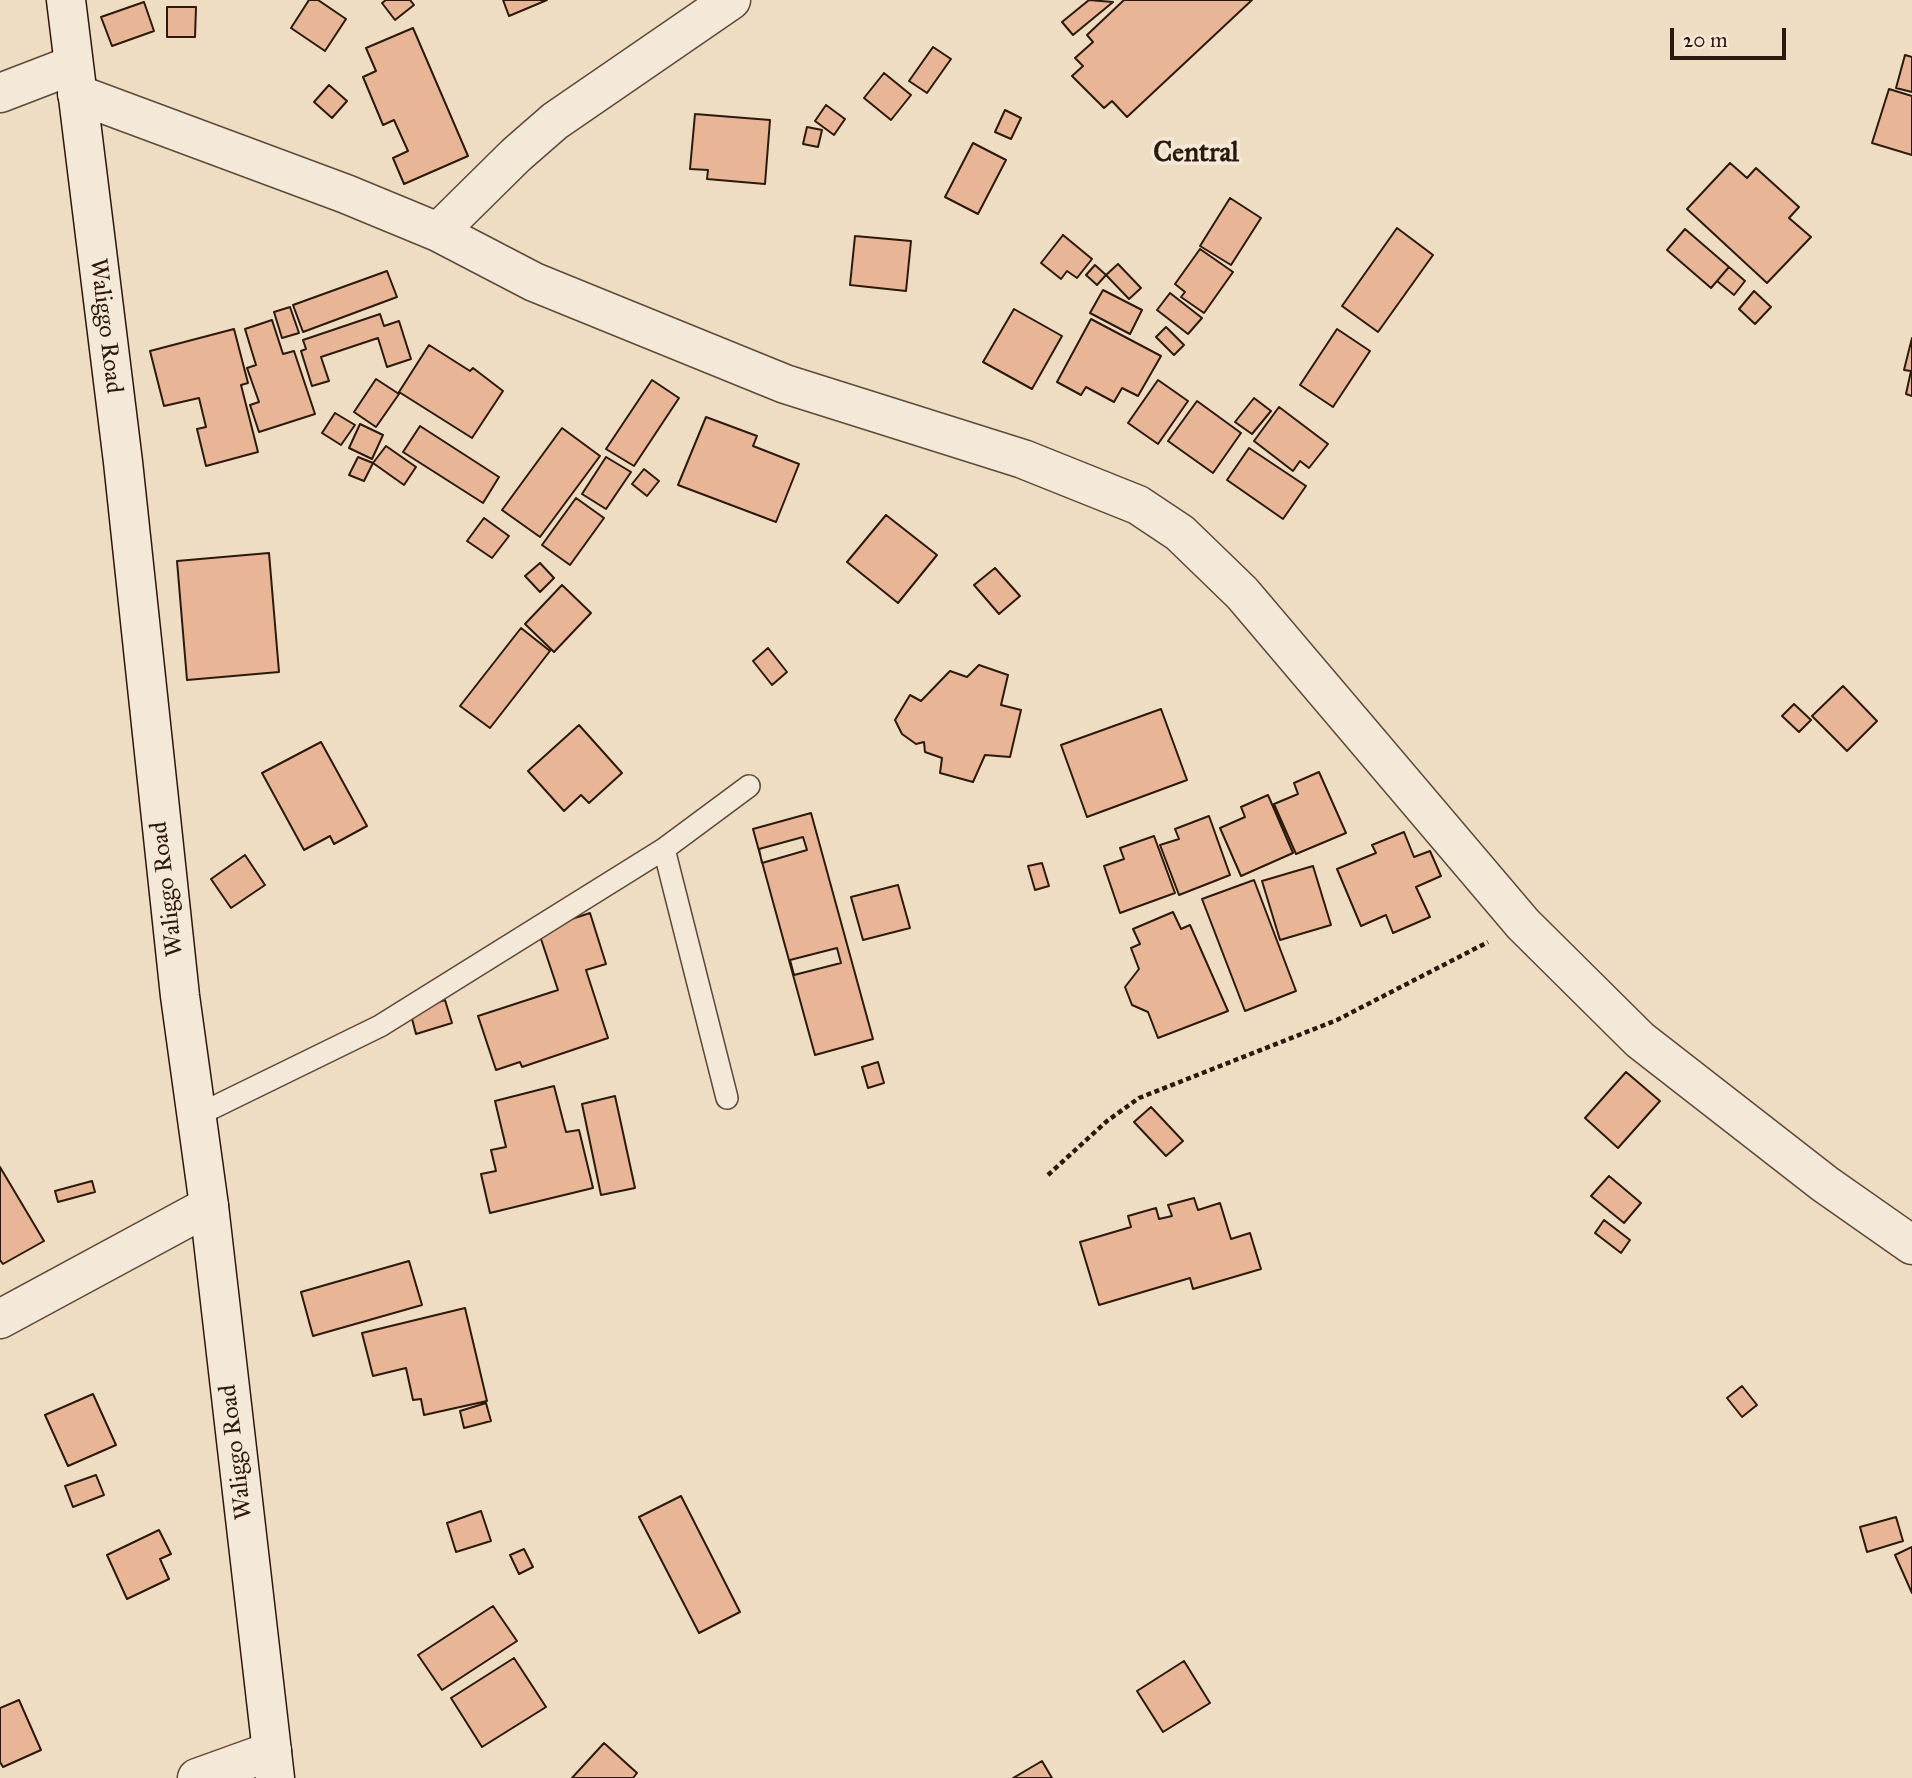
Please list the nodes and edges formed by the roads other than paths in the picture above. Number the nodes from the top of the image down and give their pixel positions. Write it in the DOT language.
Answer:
graph roads {
  1 [pos="66,0"];
  2 [pos="731,0"];
  3 [pos="75,79"];
  4 [pos="0,93"];
  5 [pos="438,232"];
  6 [pos="749,786"];
  7 [pos="664,849"];
  8 [pos="727,1098"];
  9 [pos="198,1115"];
  10 [pos="209,1206"];
  11 [pos="1908,1238"];
  12 [pos="0,1319"];
  13 [pos="273,1764"];
  14 [pos="197,1778"];
  1 -- 3 [label="street, Waliggo Road"];
  2 -- 5 [label="street"];
  3 -- 4 [label="street"];
  3 -- 5 [label="street"];
  3 -- 9 [label="street, Waliggo Road"];
  5 -- 11 [label="street"];
  6 -- 7 [label="lane"];
  7 -- 8 [label="lane"];
  7 -- 9 [label="lane"];
  9 -- 10 [label="street, Waliggo Road"];
  10 -- 12 [label="street"];
  10 -- 13 [label="street, Waliggo Road"];
  13 -- 14 [label="street"];
}
